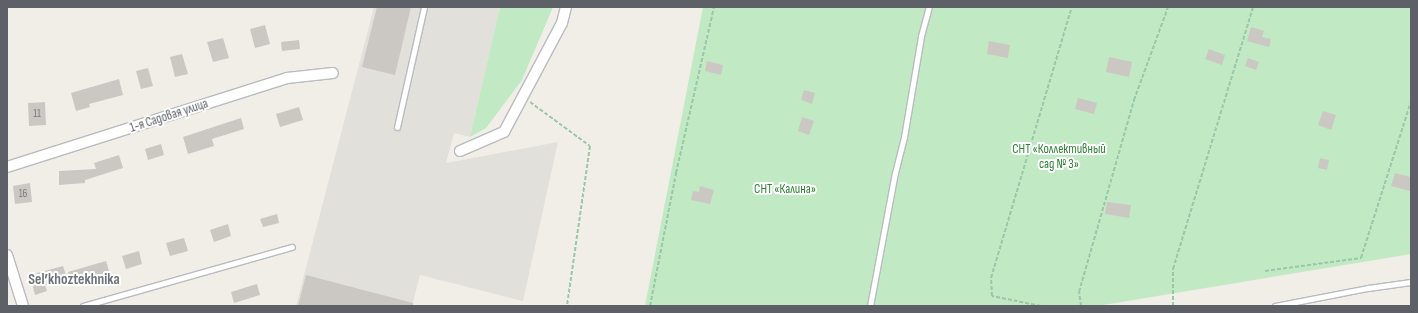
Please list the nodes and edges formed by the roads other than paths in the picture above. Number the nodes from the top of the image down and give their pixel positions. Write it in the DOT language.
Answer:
graph roads {
  1 [pos="424,7"];
  2 [pos="566,7"];
  3 [pos="929,7"];
  4 [pos="333,73"];
  5 [pos="397,127"];
  6 [pos="460,152"];
  7 [pos="7,168"];
  8 [pos="292,247"];
  9 [pos="7,255"];
  10 [pos="1411,282"];
  11 [pos="23,306"];
  12 [pos="83,306"];
  13 [pos="870,306"];
  14 [pos="1275,306"];
  1 -- 5 [label="lane"];
  2 -- 6 [label="street"];
  3 -- 13 [label="lane"];
  4 -- 7 [label="street, 1-я Садовая улица"];
  8 -- 12 [label="lane"];
  9 -- 11 [label="street"];
  10 -- 14 [label="lane"];
}
